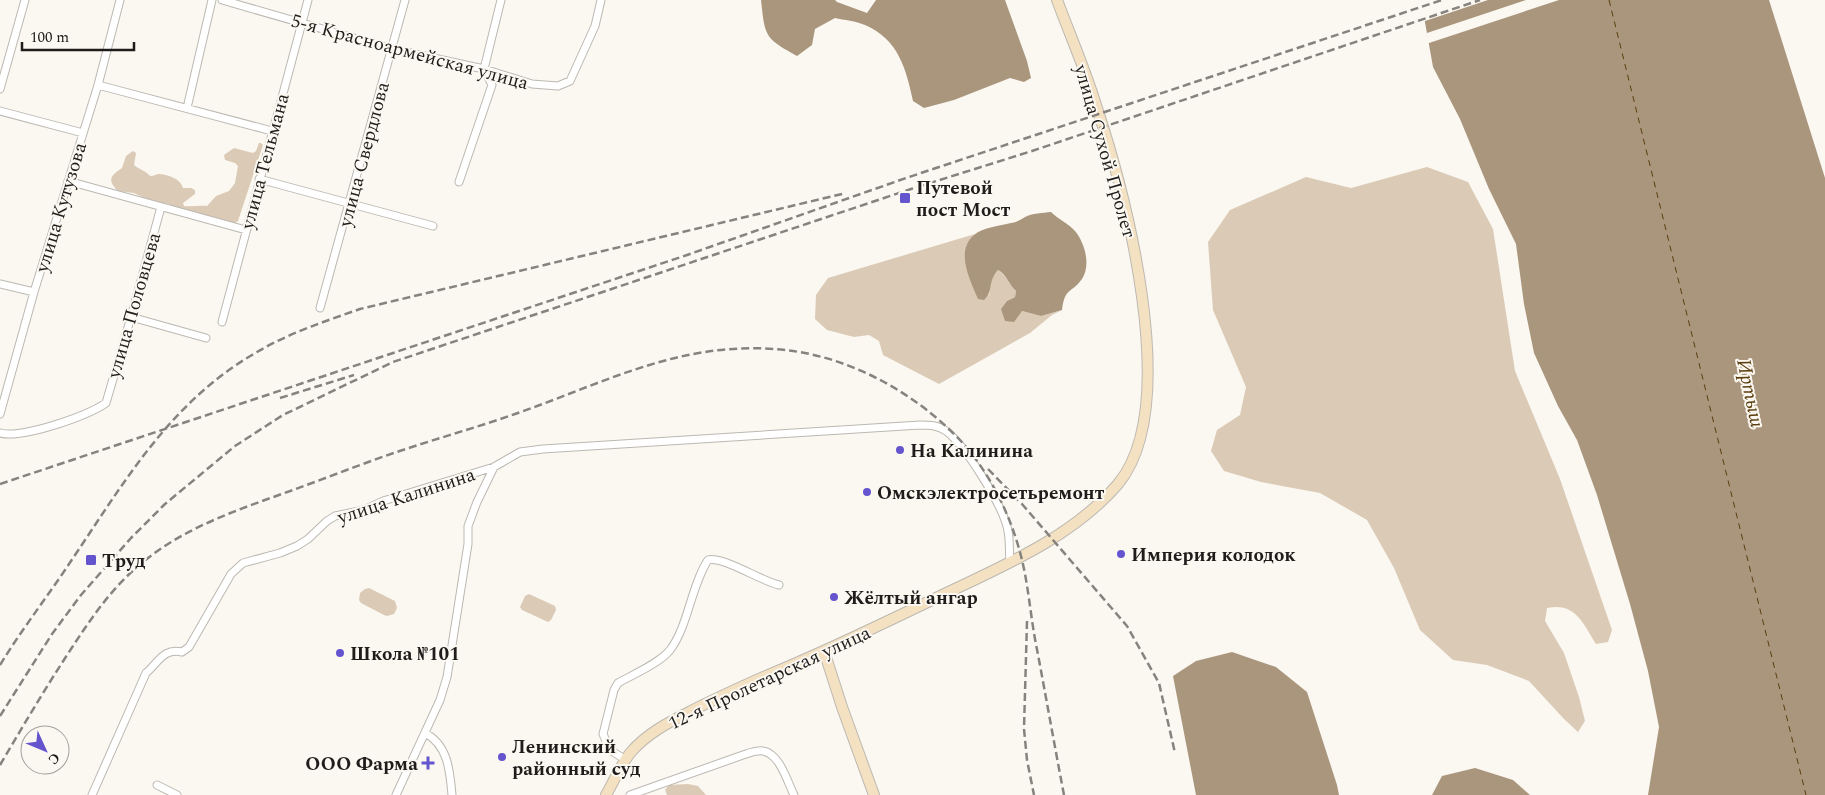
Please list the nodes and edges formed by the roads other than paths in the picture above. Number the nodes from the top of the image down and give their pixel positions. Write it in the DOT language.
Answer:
graph roads {
  1 [pos="25,0"];
  2 [pos="120,0"];
  3 [pos="212,0"];
  4 [pos="222,0"];
  5 [pos="308,0"];
  6 [pos="405,0"];
  7 [pos="501,0"];
  8 [pos="601,0"];
  9 [pos="1057,0"];
  10 [pos="301,22"];
  11 [pos="392,49"];
  12 [pos="484,69"];
  13 [pos="98,85"];
  14 [pos="0,89"];
  15 [pos="187,108"];
  16 [pos="0,111"];
  17 [pos="272,132"];
  18 [pos="83,133"];
  19 [pos="259,179"];
  20 [pos="68,181"];
  21 [pos="459,182"];
  22 [pos="350,204"];
  23 [pos="161,207"];
  24 [pos="433,226"];
  25 [pos="246,230"];
  26 [pos="0,284"];
  27 [pos="34,292"];
  28 [pos="320,308"];
  29 [pos="131,317"];
  30 [pos="222,322"];
  31 [pos="206,338"];
  32 [pos="0,414"];
  33 [pos="0,433"];
  34 [pos="494,467"];
  35 [pos="1101,501"];
  36 [pos="1010,561"];
  37 [pos="779,585"];
  38 [pos="824,651"];
  39 [pos="425,733"];
  40 [pos="626,760"];
  41 [pos="157,785"];
  42 [pos="92,795"];
  43 [pos="177,795"];
  44 [pos="396,795"];
  45 [pos="452,795"];
  46 [pos="606,795"];
  47 [pos="630,795"];
  48 [pos="794,795"];
  49 [pos="874,795"];
  1 -- 14 [label="street"];
  2 -- 13 [label="street, улица Кутузова"];
  3 -- 15 [label="street"];
  4 -- 10 [label="street, 5-я Красноармейская улица"];
  5 -- 10 [label="street, улица Тельмана"];
  6 -- 11 [label="street, улица Свердлова"];
  7 -- 12 [label="street"];
  8 -- 12 [label="street, 5-я Красноармейская улица"];
  9 -- 35 [label="main road, улица Сухой Пролет"];
  10 -- 11 [label="street, 5-я Красноармейская улица"];
  10 -- 17 [label="street, улица Тельмана"];
  11 -- 12 [label="street, 5-я Красноармейская улица"];
  11 -- 22 [label="street, улица Свердлова"];
  12 -- 21 [label="street"];
  13 -- 15 [label="street"];
  13 -- 18 [label="street, улица Кутузова"];
  15 -- 17 [label="street"];
  16 -- 18 [label="street"];
  17 -- 19 [label="street, улица Тельмана"];
  18 -- 20 [label="street, улица Кутузова"];
  19 -- 22 [label="street"];
  19 -- 25 [label="street, улица Тельмана"];
  20 -- 23 [label="street"];
  20 -- 27 [label="street, улица Кутузова"];
  22 -- 24 [label="street"];
  22 -- 28 [label="street, улица Свердлова"];
  23 -- 25 [label="street"];
  23 -- 29 [label="street, улица Половцева"];
  25 -- 30 [label="street, улица Тельмана"];
  26 -- 27 [label="street"];
  27 -- 32 [label="street, улица Кутузова"];
  29 -- 31 [label="street"];
  29 -- 33 [label="street, улица Половцева"];
  34 -- 36 [label="street, улица Калинина"];
  34 -- 39 [label="street"];
  34 -- 42 [label="street, улица Калинина"];
  35 -- 36 [label="main road, 12-я Пролетарская улица"];
  36 -- 38 [label="main road, 12-я Пролетарская улица"];
  37 -- 40 [label="street"];
  38 -- 40 [label="main road, 12-я Пролетарская улица"];
  38 -- 49 [label="main road"];
  39 -- 44 [label="street"];
  39 -- 45 [label="street"];
  40 -- 46 [label="main road, 12-я Пролетарская улица"];
  41 -- 43 [label="street"];
  47 -- 48 [label="street"];
}
